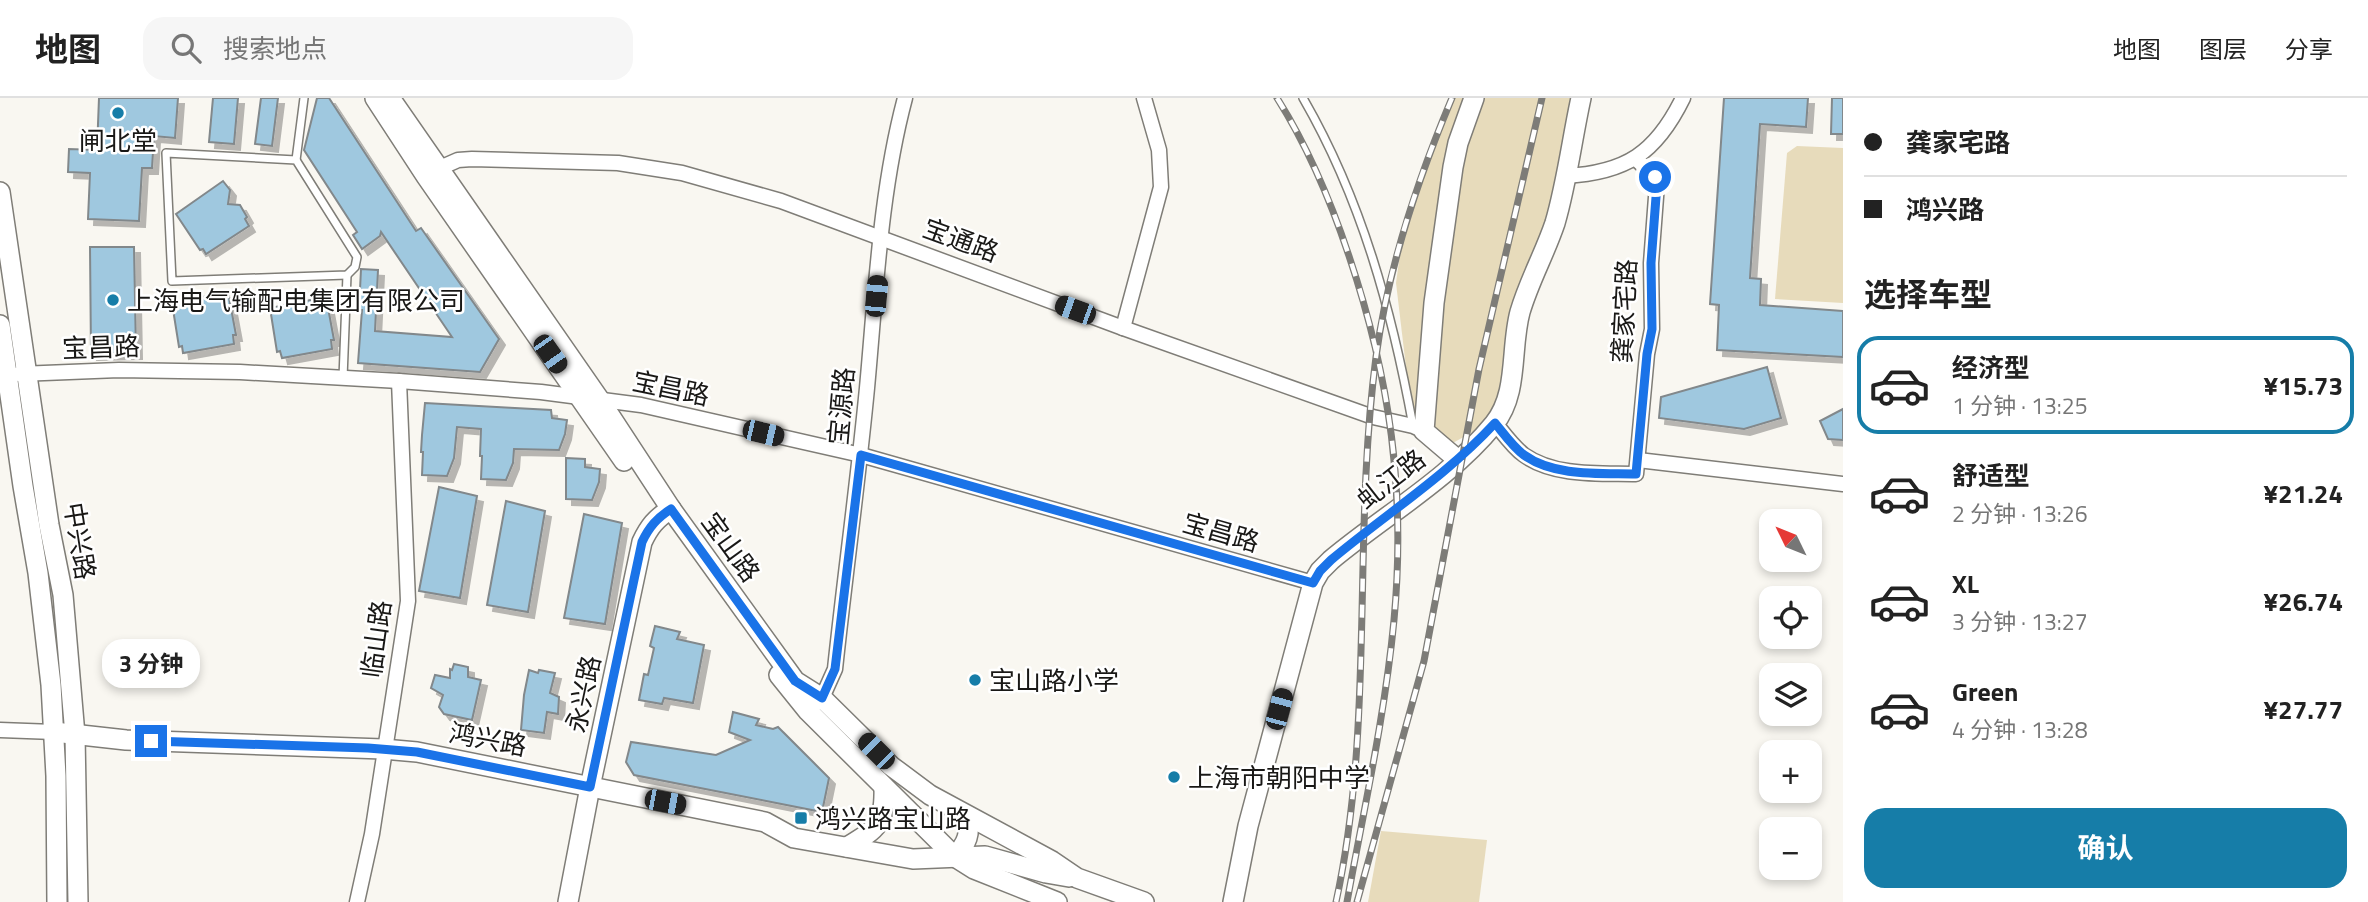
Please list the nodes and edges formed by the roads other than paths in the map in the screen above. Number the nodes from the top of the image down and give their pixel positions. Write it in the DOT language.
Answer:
graph roads {
  1 [pos="304,98"];
  2 [pos="375,98"];
  3 [pos="390,98"];
  4 [pos="905,98"];
  5 [pos="1144,98"];
  6 [pos="1303,98"];
  7 [pos="1474,98"];
  8 [pos="1581,98"];
  9 [pos="1683,98"];
  10 [pos="1636,159"];
  11 [pos="296,160"];
  12 [pos="432,172"];
  13 [pos="1565,176"];
  14 [pos="0,192"];
  15 [pos="881,238"];
  16 [pos="346,275"];
  17 [pos="0,325"];
  18 [pos="1123,328"];
  19 [pos="28,374"];
  20 [pos="3,376"];
  21 [pos="342,378"];
  22 [pos="399,381"];
  23 [pos="590,398"];
  24 [pos="1495,423"];
  25 [pos="1419,428"];
  26 [pos="861,455"];
  27 [pos="1458,460"];
  28 [pos="1637,467"];
  29 [pos="1843,484"];
  30 [pos="666,512"];
  31 [pos="1313,583"];
  32 [pos="815,704"];
  33 [pos="0,730"];
  34 [pos="54,732"];
  35 [pos="75,734"];
  36 [pos="383,749"];
  37 [pos="590,787"];
  38 [pos="884,787"];
  39 [pos="967,816"];
  40 [pos="847,847"];
  41 [pos="955,857"];
  42 [pos="1077,878"];
  43 [pos="57,902"];
  44 [pos="78,902"];
  45 [pos="357,902"];
  46 [pos="568,902"];
  47 [pos="1057,902"];
  48 [pos="1144,902"];
  49 [pos="1233,902"];
  1 -- 11 [label="lane"];
  2 -- 12 [label="main road, 宝山路"];
  3 -- 12 [label="main road, 宝山路"];
  4 -- 15 [label="street, 宝源路"];
  5 -- 18 [label="street"];
  6 -- 25 [label="lane"];
  7 -- 25 [label="main road, 虬江路"];
  8 -- 13 [label="main road, 虬江路"];
  9 -- 10 [label="street"];
  10 -- 13 [label="street"];
  10 -- 28 [label="street, 龚家宅路"];
  11 -- 16 [label="lane"];
  11 -- 16 [label="lane"];
  12 -- 15 [label="street, 宝通路"];
  12 -- 23 [label="main road, 宝山路"];
  13 -- 24 [label="main road, 虬江路"];
  14 -- 19 [label="main road, 中兴路"];
  15 -- 18 [label="street, 宝通路"];
  15 -- 26 [label="street, 宝源路"];
  16 -- 21 [label="lane"];
  17 -- 20 [label="main road, 中兴路"];
  18 -- 25 [label="street, 宝通路"];
  19 -- 20 [label="street, 宝昌路"];
  19 -- 21 [label="street, 宝昌路"];
  19 -- 35 [label="main road, 中兴路"];
  20 -- 34 [label="main road, 中兴路"];
  21 -- 22 [label="street, 宝昌路"];
  22 -- 23 [label="street, 宝昌路"];
  22 -- 36 [label="street, 临山路"];
  23 -- 26 [label="street, 宝昌路"];
  23 -- 30 [label="main road, 宝山路"];
  24 -- 27 [label="main road, 虬江路"];
  24 -- 28 [label="street"];
  25 -- 27 [label="main road, 宝通路"];
  26 -- 31 [label="street, 宝昌路"];
  26 -- 32 [label="street, 宝源路"];
  27 -- 31 [label="main road, 虬江路"];
  28 -- 29 [label="street"];
  30 -- 32 [label="main road, 宝山路"];
  30 -- 37 [label="main road, 永兴路"];
  31 -- 49 [label="main road, 虬江路"];
  32 -- 38 [label="main road, 宝山路"];
  32 -- 39 [label="main road, 宝山路"];
  33 -- 34 [label="street, 鸿兴路"];
  34 -- 35 [label="main road, 鸿兴路"];
  34 -- 43 [label="main road, 中兴路"];
  35 -- 36 [label="main road, 鸿兴路"];
  35 -- 44 [label="main road, 中兴路"];
  36 -- 37 [label="main road, 鸿兴路"];
  36 -- 45 [label="street, 临山路"];
  37 -- 40 [label="main road, 鸿兴路"];
  37 -- 46 [label="main road, 永兴路"];
  38 -- 40 [label="main road"];
  38 -- 41 [label="main road, 宝山路"];
  39 -- 41 [label="main road"];
  39 -- 42 [label="main road, 宝山路"];
  40 -- 41 [label="main road, 鸿兴路"];
  41 -- 42 [label="main road, 鸿兴路"];
  41 -- 47 [label="main road, 宝山路"];
  42 -- 48 [label="main road, 宝山路"];
}
